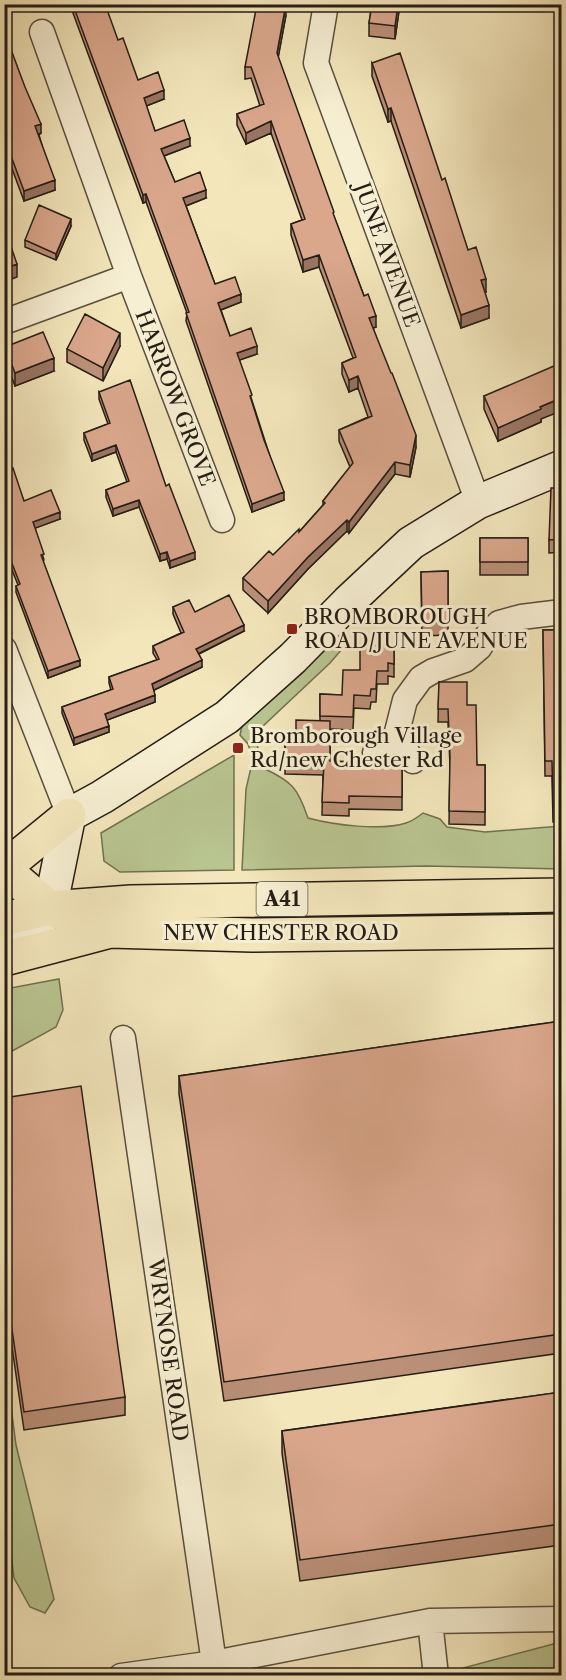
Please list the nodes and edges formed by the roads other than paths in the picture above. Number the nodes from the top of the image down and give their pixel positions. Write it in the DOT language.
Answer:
graph roads {
  1 [pos="326,4"];
  2 [pos="42,32"];
  3 [pos="129,276"];
  4 [pos="4,322"];
  5 [pos="561,467"];
  6 [pos="478,502"];
  7 [pos="222,520"];
  8 [pos="561,612"];
  9 [pos="4,649"];
  10 [pos="396,736"];
  11 [pos="375,753"];
  12 [pos="413,761"];
  13 [pos="69,815"];
  14 [pos="4,868"];
  15 [pos="561,895"];
  16 [pos="420,897"];
  17 [pos="561,903"];
  18 [pos="50,908"];
  19 [pos="4,919"];
  20 [pos="110,931"];
  21 [pos="561,931"];
  22 [pos="9,957"];
  23 [pos="123,1038"];
  24 [pos="561,1619"];
  25 [pos="430,1621"];
  26 [pos="214,1663"];
  27 [pos="121,1676"];
  28 [pos="436,1676"];
  1 -- 6 [label="street, JUNE AVENUE"];
  2 -- 3 [label="street, HARROW GROVE"];
  3 -- 4 [label="street"];
  3 -- 7 [label="street, HARROW GROVE"];
  5 -- 6 [label="street"];
  6 -- 13 [label="street"];
  8 -- 10 [label="street"];
  9 -- 13 [label="street"];
  10 -- 11 [label="street"];
  10 -- 12 [label="street"];
  13 -- 14 [label="highway"];
  13 -- 18 [label="street"];
  14 -- 18 [label="highway"];
  15 -- 16 [label="highway, NEW CHESTER ROAD / A41"];
  16 -- 17 [label="street"];
  16 -- 18 [label="highway, NEW CHESTER ROAD / A41"];
  18 -- 19 [label="highway, NEW CHESTER ROAD / A41"];
  18 -- 20 [label="highway"];
  18 -- 22 [label="street"];
  20 -- 21 [label="highway, NEW CHESTER ROAD / A41"];
  20 -- 22 [label="highway, NEW CHESTER ROAD / A41"];
  23 -- 26 [label="street, WRYNOSE ROAD"];
  24 -- 25 [label="street"];
  25 -- 26 [label="street"];
  25 -- 28 [label="street"];
  26 -- 27 [label="street"];
}
